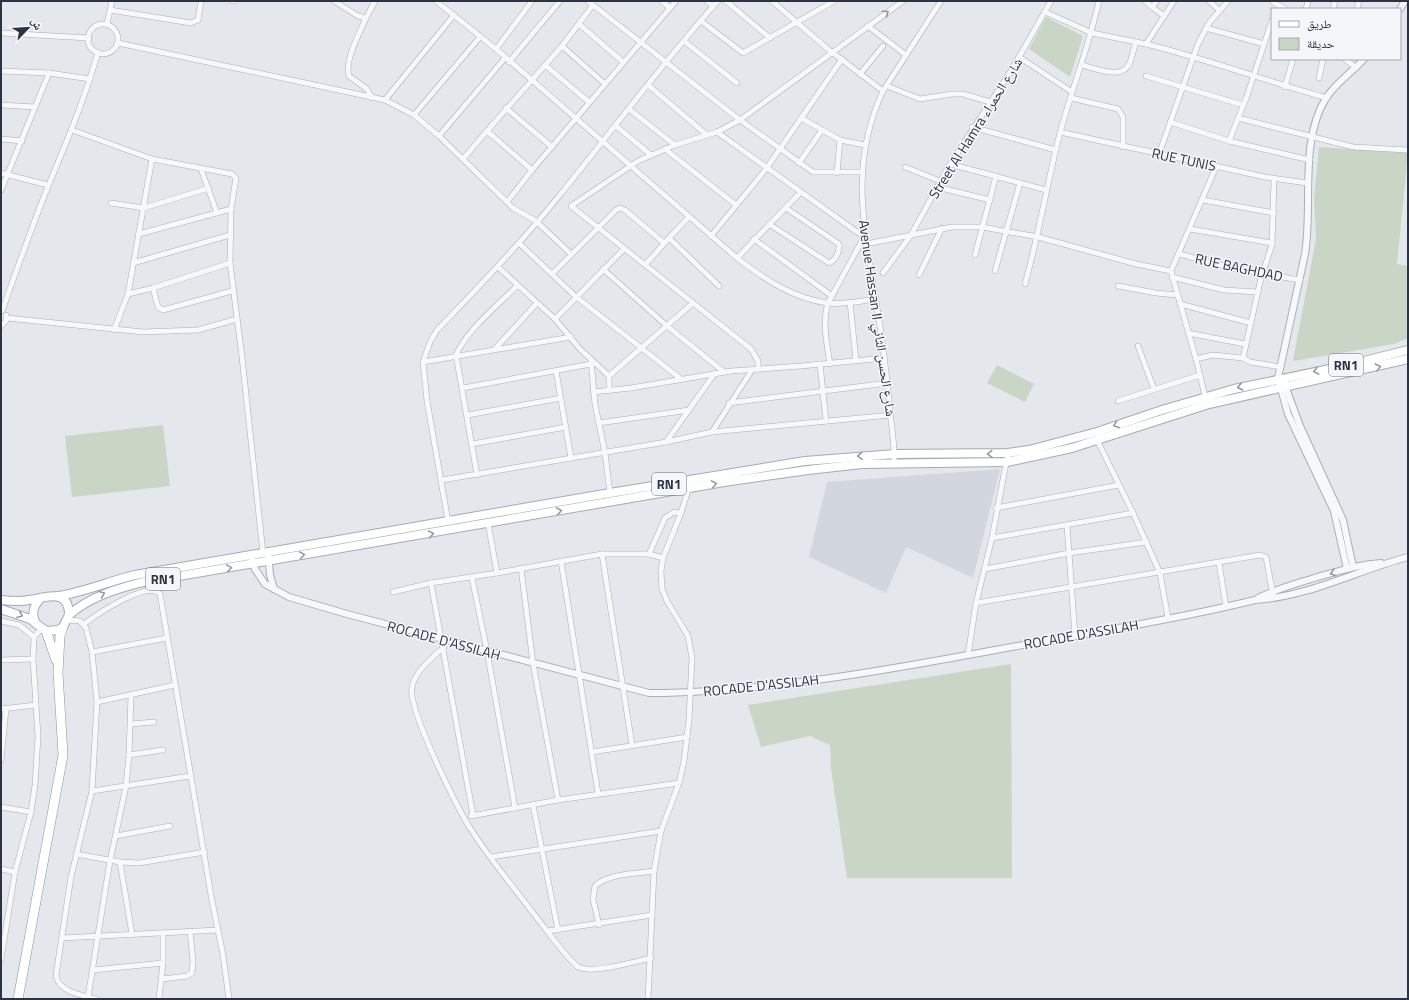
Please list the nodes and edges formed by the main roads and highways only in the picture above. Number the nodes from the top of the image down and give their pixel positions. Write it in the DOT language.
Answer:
graph roads {
  1 [pos="1408,350"];
  2 [pos="1408,359"];
  3 [pos="252,560"];
  4 [pos="58,596"];
  5 [pos="41,598"];
  6 [pos="1,600"];
  7 [pos="1,609"];
  8 [pos="67,621"];
  9 [pos="41,628"];
  10 [pos="58,673"];
  11 [pos="18,999"];
  1 -- 3 [label="main road, RN1, one-way"];
  3 -- 2 [label="main road, RN1, one-way"];
  3 -- 4 [label="main road, RN1"];
  8 -- 3 [label="main road, RN1, one-way"];
  4 -- 5 [label="main road, RN1"];
  4 -- 8 [label="main road"];
  5 -- 6 [label="main road, RN1"];
  5 -- 9 [label="main road"];
  7 -- 9 [label="main road, one-way"];
  8 -- 9 [label="main road, RN1"];
  8 -- 10 [label="highway"];
  9 -- 10 [label="highway"];
  10 -- 11 [label="highway"];
}
